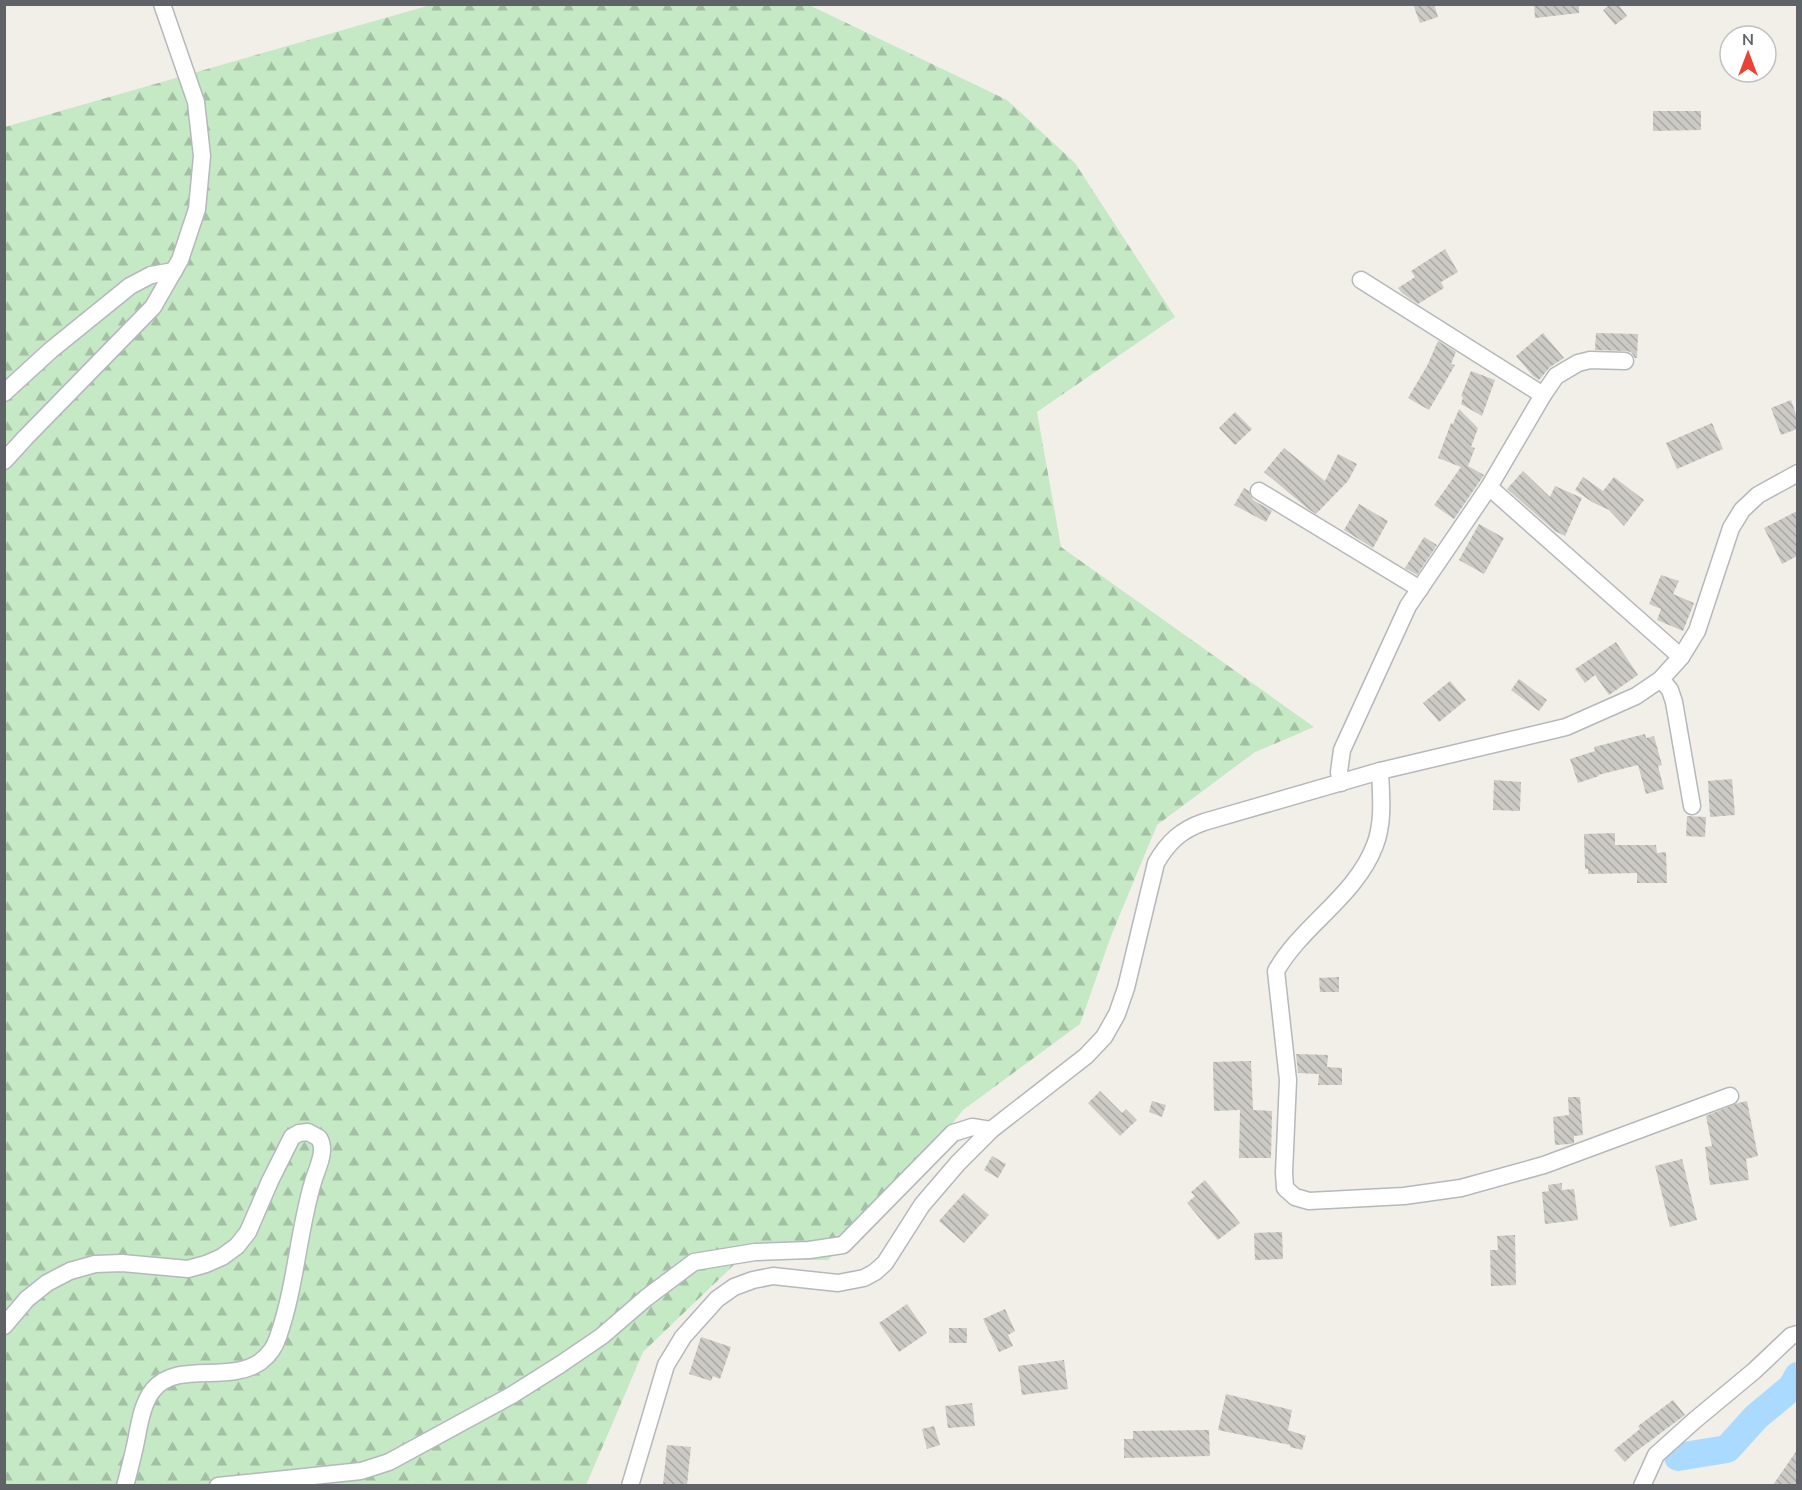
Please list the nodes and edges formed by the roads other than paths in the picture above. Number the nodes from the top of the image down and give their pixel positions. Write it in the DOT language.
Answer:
graph roads {
  1 [pos="162,4"];
  2 [pos="174,271"];
  3 [pos="1361,280"];
  4 [pos="1625,361"];
  5 [pos="4,393"];
  6 [pos="1543,395"];
  7 [pos="4,461"];
  8 [pos="1797,473"];
  9 [pos="1490,487"];
  10 [pos="1259,491"];
  11 [pos="1420,589"];
  12 [pos="1681,657"];
  13 [pos="1660,678"];
  14 [pos="1380,771"];
  15 [pos="1341,783"];
  16 [pos="1692,806"];
  17 [pos="1730,1096"];
  18 [pos="991,1130"];
  19 [pos="4,1326"];
  20 [pos="1797,1334"];
  21 [pos="125,1485"];
  22 [pos="218,1485"];
  23 [pos="630,1485"];
  24 [pos="1642,1485"];
  1 -- 2 [label="street"];
  2 -- 5 [label="street"];
  2 -- 7 [label="street"];
  3 -- 6 [label="street"];
  4 -- 6 [label="street"];
  6 -- 9 [label="street"];
  8 -- 12 [label="street"];
  9 -- 11 [label="street"];
  9 -- 12 [label="street"];
  10 -- 11 [label="street"];
  11 -- 15 [label="street"];
  12 -- 13 [label="street"];
  13 -- 14 [label="street"];
  13 -- 16 [label="street"];
  14 -- 15 [label="street"];
  14 -- 17 [label="street"];
  15 -- 18 [label="street"];
  18 -- 22 [label="street"];
  18 -- 23 [label="street"];
  19 -- 21 [label="street"];
  20 -- 24 [label="street"];
}
